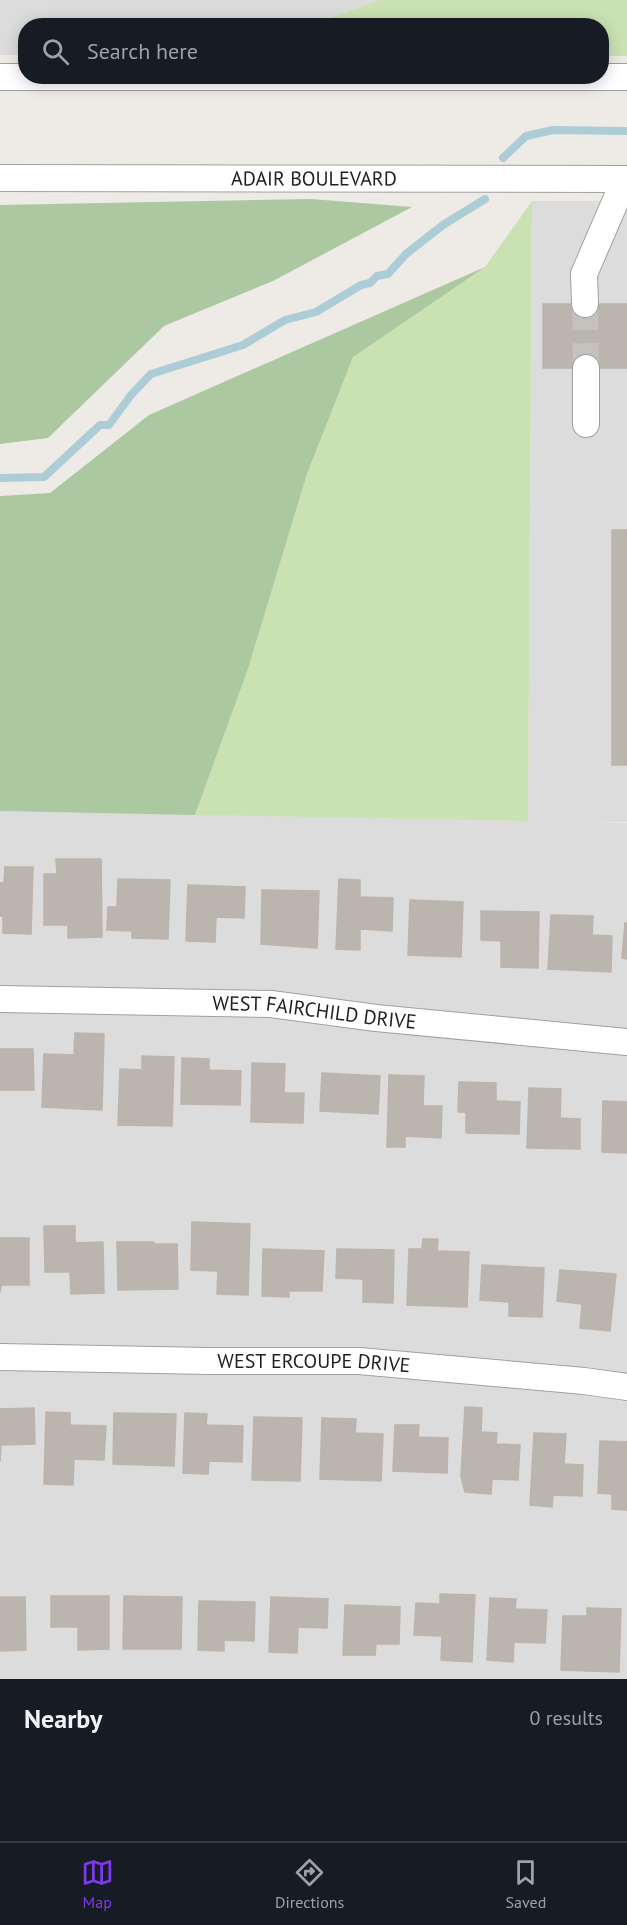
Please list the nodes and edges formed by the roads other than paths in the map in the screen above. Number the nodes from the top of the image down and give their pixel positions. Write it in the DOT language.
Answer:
graph roads {
  1 [pos="0,77"];
  2 [pos="18,77"];
  3 [pos="609,77"];
  4 [pos="627,77"];
  5 [pos="0,178"];
  6 [pos="626,179"];
  7 [pos="585,304"];
  8 [pos="586,368"];
  9 [pos="586,424"];
  10 [pos="0,999"];
  11 [pos="627,1042"];
  12 [pos="0,1357"];
  13 [pos="627,1387"];
  1 -- 2 [label="street"];
  3 -- 4 [label="street"];
  5 -- 6 [label="street, ADAIR BOULEVARD"];
  6 -- 7 [label="street"];
  8 -- 9 [label="street"];
  10 -- 11 [label="street, WEST FAIRCHILD DRIVE"];
  12 -- 13 [label="street, WEST ERCOUPE DRIVE"];
}
